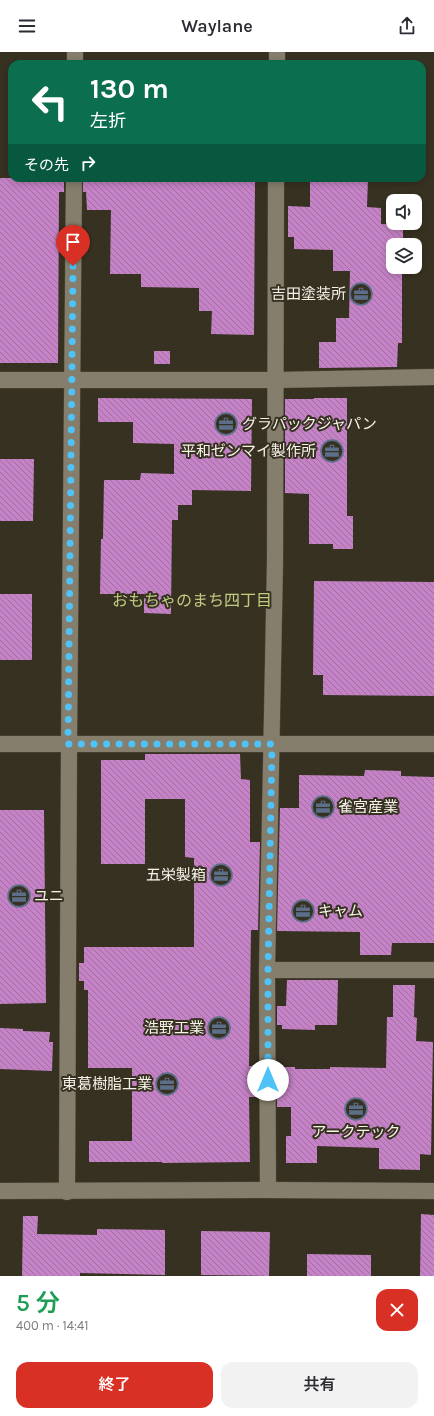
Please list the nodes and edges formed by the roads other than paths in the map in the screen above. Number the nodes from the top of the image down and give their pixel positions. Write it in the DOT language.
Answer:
graph roads {
  1 [pos="74,182"];
  2 [pos="276,182"];
  3 [pos="434,377"];
  4 [pos="0,380"];
  5 [pos="276,380"];
  6 [pos="72,381"];
  7 [pos="0,744"];
  8 [pos="68,744"];
  9 [pos="272,744"];
  10 [pos="434,744"];
  11 [pos="268,970"];
  12 [pos="434,970"];
  13 [pos="268,1190"];
  14 [pos="0,1191"];
  15 [pos="434,1191"];
  16 [pos="67,1192"];
  1 -- 6 [label="street"];
  2 -- 5 [label="street"];
  3 -- 5 [label="street"];
  4 -- 6 [label="street"];
  5 -- 6 [label="street"];
  5 -- 9 [label="street"];
  6 -- 8 [label="street"];
  7 -- 8 [label="street"];
  8 -- 9 [label="street"];
  8 -- 16 [label="street"];
  9 -- 10 [label="street"];
  9 -- 11 [label="street"];
  11 -- 12 [label="street"];
  11 -- 13 [label="street"];
  13 -- 15 [label="street"];
  13 -- 16 [label="street"];
  14 -- 16 [label="street"];
}
